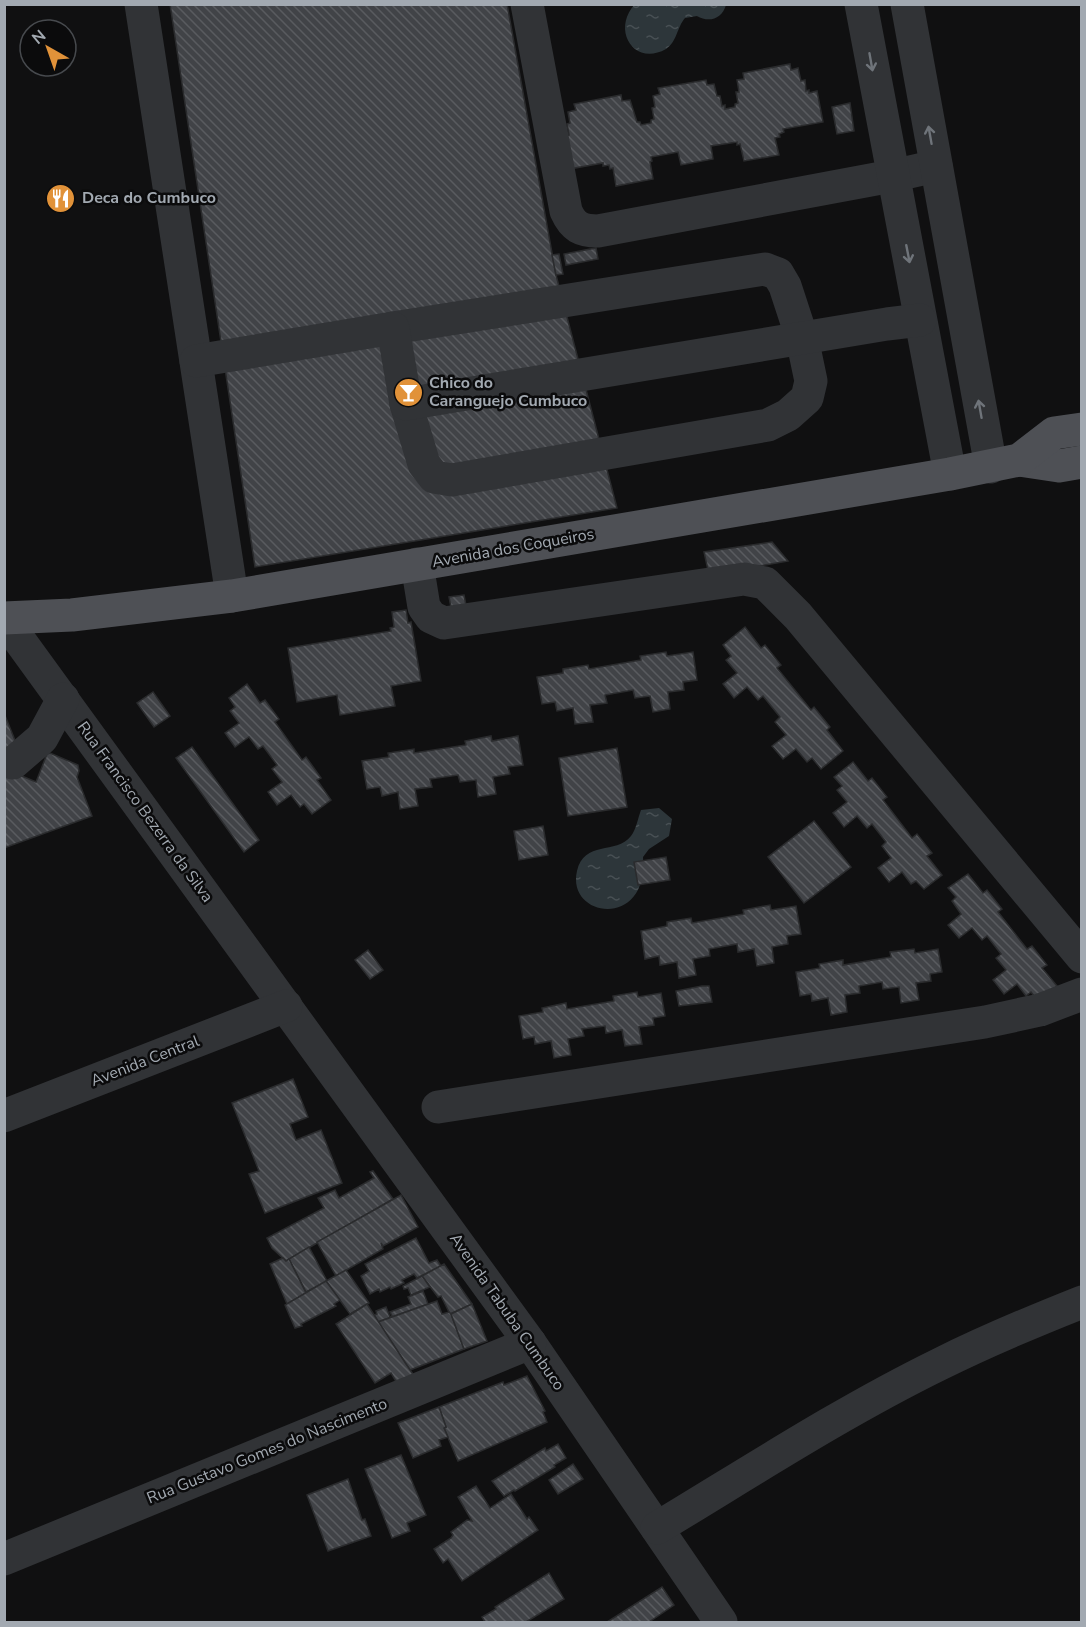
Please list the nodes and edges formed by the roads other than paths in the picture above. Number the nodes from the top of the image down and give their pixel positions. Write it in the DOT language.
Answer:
graph roads {
  1 [pos="141,4"];
  2 [pos="527,4"];
  3 [pos="861,4"];
  4 [pos="907,4"];
  5 [pos="936,166"];
  6 [pos="892,176"];
  7 [pos="920,320"];
  8 [pos="393,328"];
  9 [pos="802,338"];
  10 [pos="196,362"];
  11 [pos="406,404"];
  12 [pos="1082,429"];
  13 [pos="1082,462"];
  14 [pos="1005,463"];
  15 [pos="950,474"];
  16 [pos="417,564"];
  17 [pos="232,596"];
  18 [pos="9,632"];
  19 [pos="63,699"];
  20 [pos="13,763"];
  21 [pos="1082,957"];
  22 [pos="1082,994"];
  23 [pos="286,1006"];
  24 [pos="438,1107"];
  25 [pos="4,1116"];
  26 [pos="1082,1302"];
  27 [pos="530,1343"];
  28 [pos="657,1528"];
  29 [pos="4,1559"];
  30 [pos="721,1623"];
  1 -- 10 [label="street"];
  2 -- 6 [label="street"];
  3 -- 6 [label="street, one-way"];
  5 -- 4 [label="street, one-way"];
  5 -- 6 [label="street"];
  14 -- 5 [label="street, one-way"];
  6 -- 7 [label="street, one-way"];
  7 -- 9 [label="street"];
  7 -- 15 [label="street"];
  8 -- 9 [label="street"];
  8 -- 10 [label="street"];
  8 -- 11 [label="street"];
  9 -- 11 [label="street"];
  9 -- 11 [label="street"];
  10 -- 17 [label="street"];
  12 -- 14 [label="main road, Avenida dos Coqueiros"];
  13 -- 14 [label="main road, Avenida dos Coqueiros"];
  14 -- 15 [label="main road, Avenida dos Coqueiros"];
  15 -- 16 [label="main road, Avenida dos Coqueiros"];
  16 -- 17 [label="main road, Avenida dos Coqueiros"];
  16 -- 21 [label="street"];
  17 -- 18 [label="main road, Avenida dos Coqueiros"];
  18 -- 19 [label="street, Rua Francisco Bezerra da Silva"];
  19 -- 20 [label="street"];
  19 -- 23 [label="street, Rua Francisco Bezerra da Silva"];
  22 -- 24 [label="street"];
  23 -- 25 [label="street, Avenida Central"];
  23 -- 27 [label="street, Avenida Tabuba Cumbuco"];
  26 -- 28 [label="street"];
  27 -- 28 [label="street, Avenida Tabuba Cumbuco"];
  27 -- 29 [label="street, Rua Gustavo Gomes do Nascimento"];
  28 -- 30 [label="street, Avenida Tabuba Cumbuco"];
}
